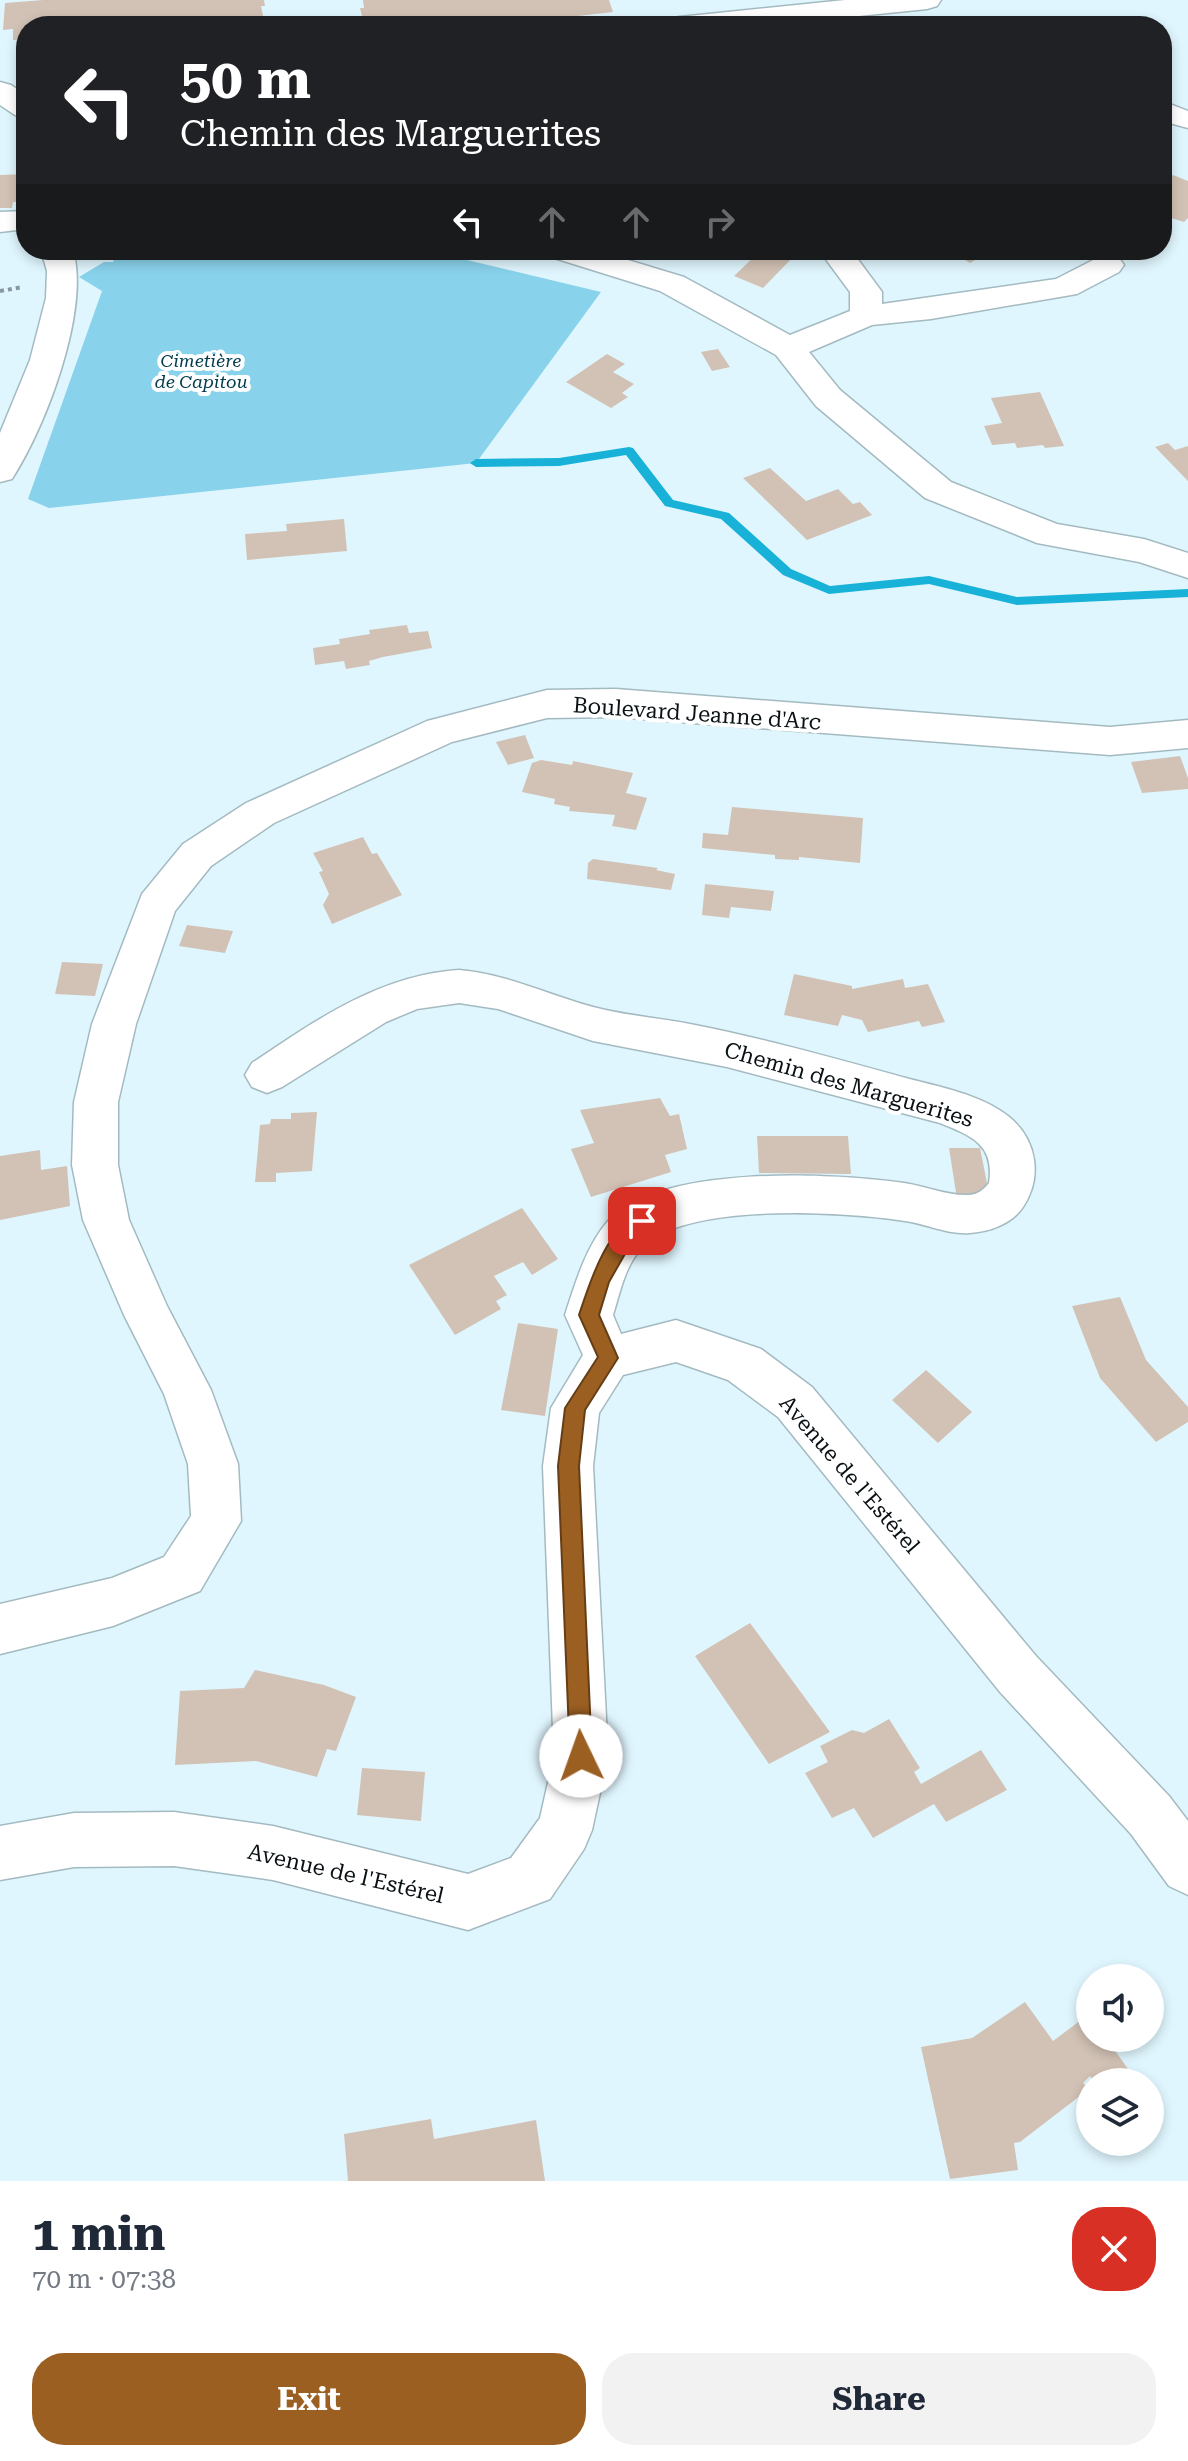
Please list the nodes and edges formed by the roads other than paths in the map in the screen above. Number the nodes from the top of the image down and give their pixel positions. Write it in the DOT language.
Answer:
graph roads {
  1 [pos="927,0"];
  2 [pos="774,16"];
  3 [pos="62,260"];
  4 [pos="594,260"];
  5 [pos="842,260"];
  6 [pos="1108,265"];
  7 [pos="866,316"];
  8 [pos="788,348"];
  9 [pos="0,471"];
  10 [pos="1188,566"];
  11 [pos="1188,734"];
  12 [pos="267,1075"];
  13 [pos="608,1358"];
  14 [pos="0,1629"];
  15 [pos="0,1853"];
  16 [pos="1188,1867"];
  1 -- 2 [label="street"];
  3 -- 9 [label="street"];
  4 -- 8 [label="street"];
  5 -- 7 [label="street"];
  6 -- 7 [label="street"];
  7 -- 8 [label="street"];
  8 -- 10 [label="street"];
  11 -- 14 [label="street, Boulevard Jeanne d'Arc"];
  12 -- 13 [label="street, Chemin des Marguerites"];
  13 -- 15 [label="street, Avenue de l'Estérel"];
  13 -- 16 [label="street, Avenue de l'Estérel"];
}
